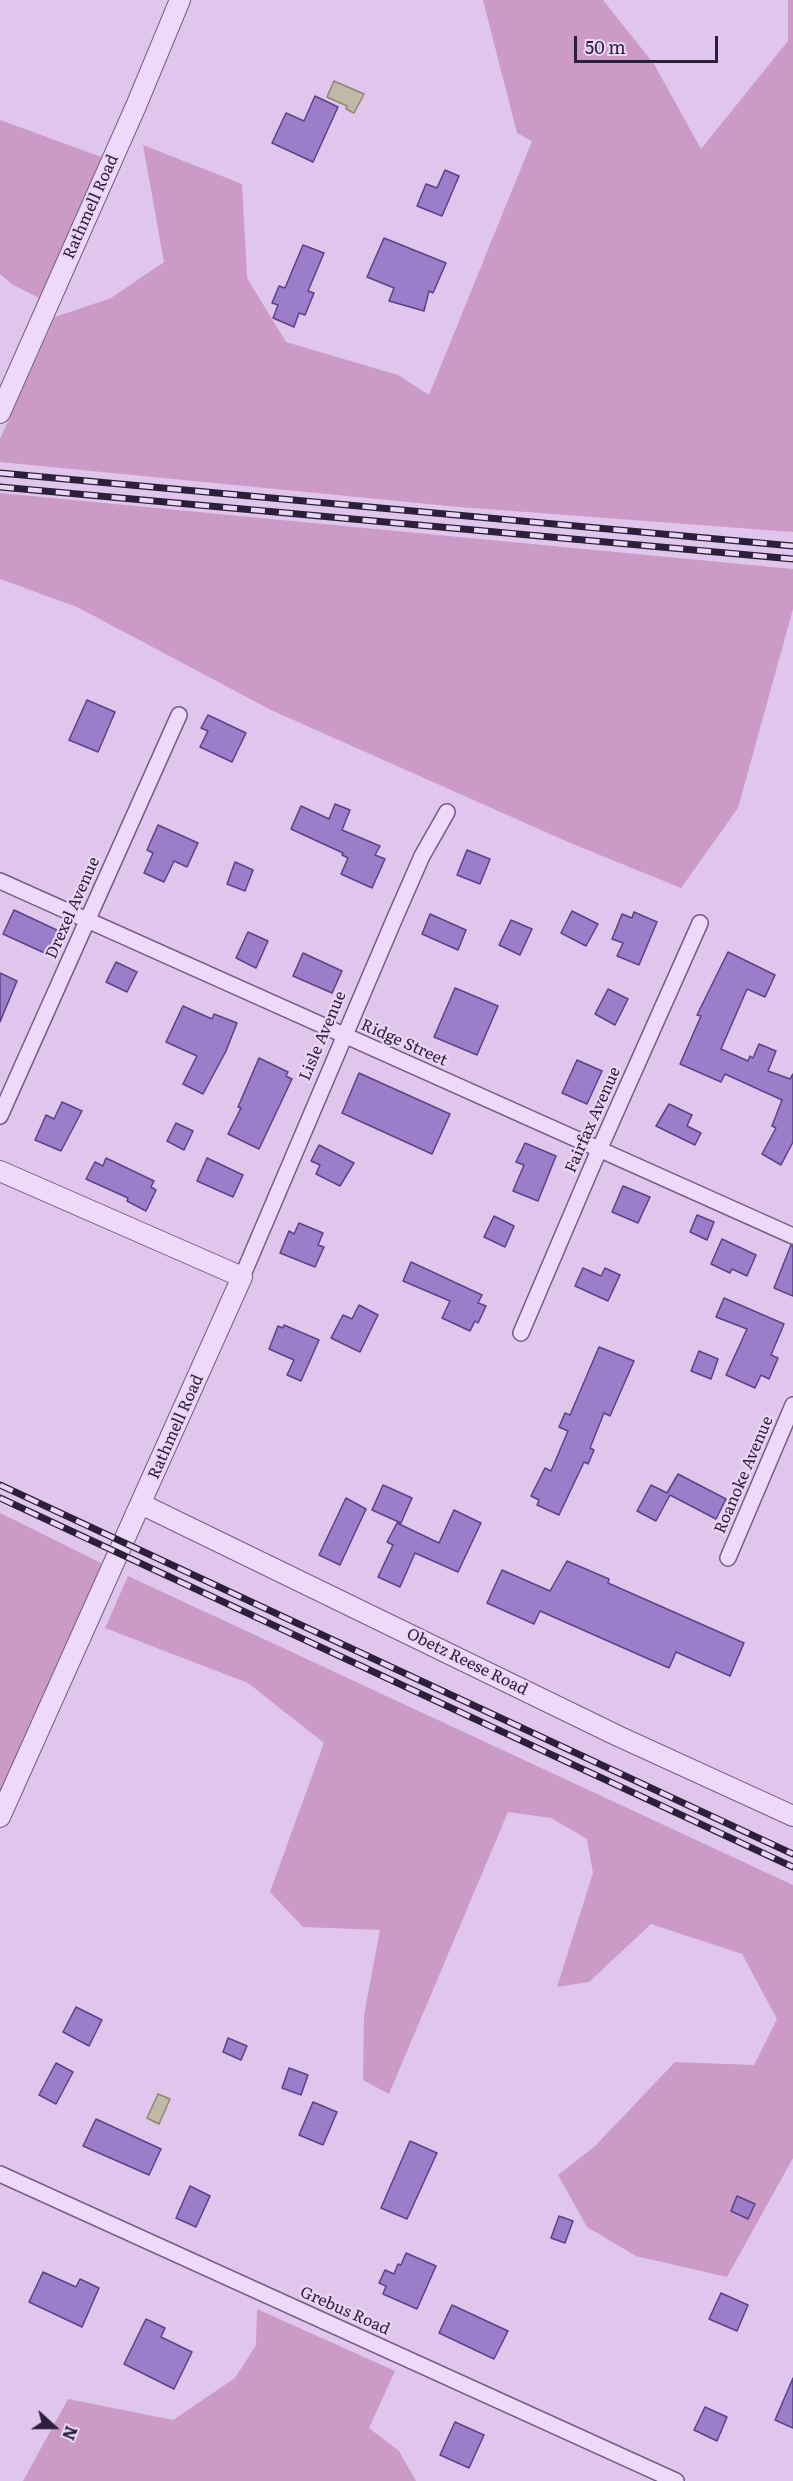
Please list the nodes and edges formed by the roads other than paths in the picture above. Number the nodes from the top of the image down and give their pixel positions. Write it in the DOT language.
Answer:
graph roads {
  1 [pos="180,0"];
  2 [pos="0,413"];
  3 [pos="179,715"];
  4 [pos="447,812"];
  5 [pos="0,881"];
  6 [pos="87,921"];
  7 [pos="700,923"];
  8 [pos="343,1035"];
  9 [pos="0,1116"];
  10 [pos="599,1150"];
  11 [pos="0,1171"];
  12 [pos="793,1236"];
  13 [pos="242,1277"];
  14 [pos="521,1333"];
  15 [pos="793,1406"];
  16 [pos="141,1504"];
  17 [pos="728,1558"];
  18 [pos="793,1816"];
  19 [pos="0,1817"];
  20 [pos="0,2174"];
  21 [pos="676,2481"];
  1 -- 2 [label="street, Rathmell Road"];
  3 -- 6 [label="street, Drexel Avenue"];
  4 -- 8 [label="street, Lisle Avenue"];
  5 -- 6 [label="street, Ridge Street"];
  6 -- 8 [label="street, Ridge Street"];
  6 -- 9 [label="street, Drexel Avenue"];
  7 -- 10 [label="street, Fairfax Avenue"];
  8 -- 10 [label="street, Ridge Street"];
  8 -- 13 [label="street, Lisle Avenue"];
  10 -- 12 [label="street, Ridge Street"];
  10 -- 14 [label="street, Fairfax Avenue"];
  11 -- 13 [label="street"];
  13 -- 16 [label="street, Rathmell Road"];
  15 -- 17 [label="street, Roanoke Avenue"];
  16 -- 18 [label="street, Obetz Reese Road"];
  16 -- 19 [label="street, Rathmell Road"];
  20 -- 21 [label="street, Grebus Road"];
}
